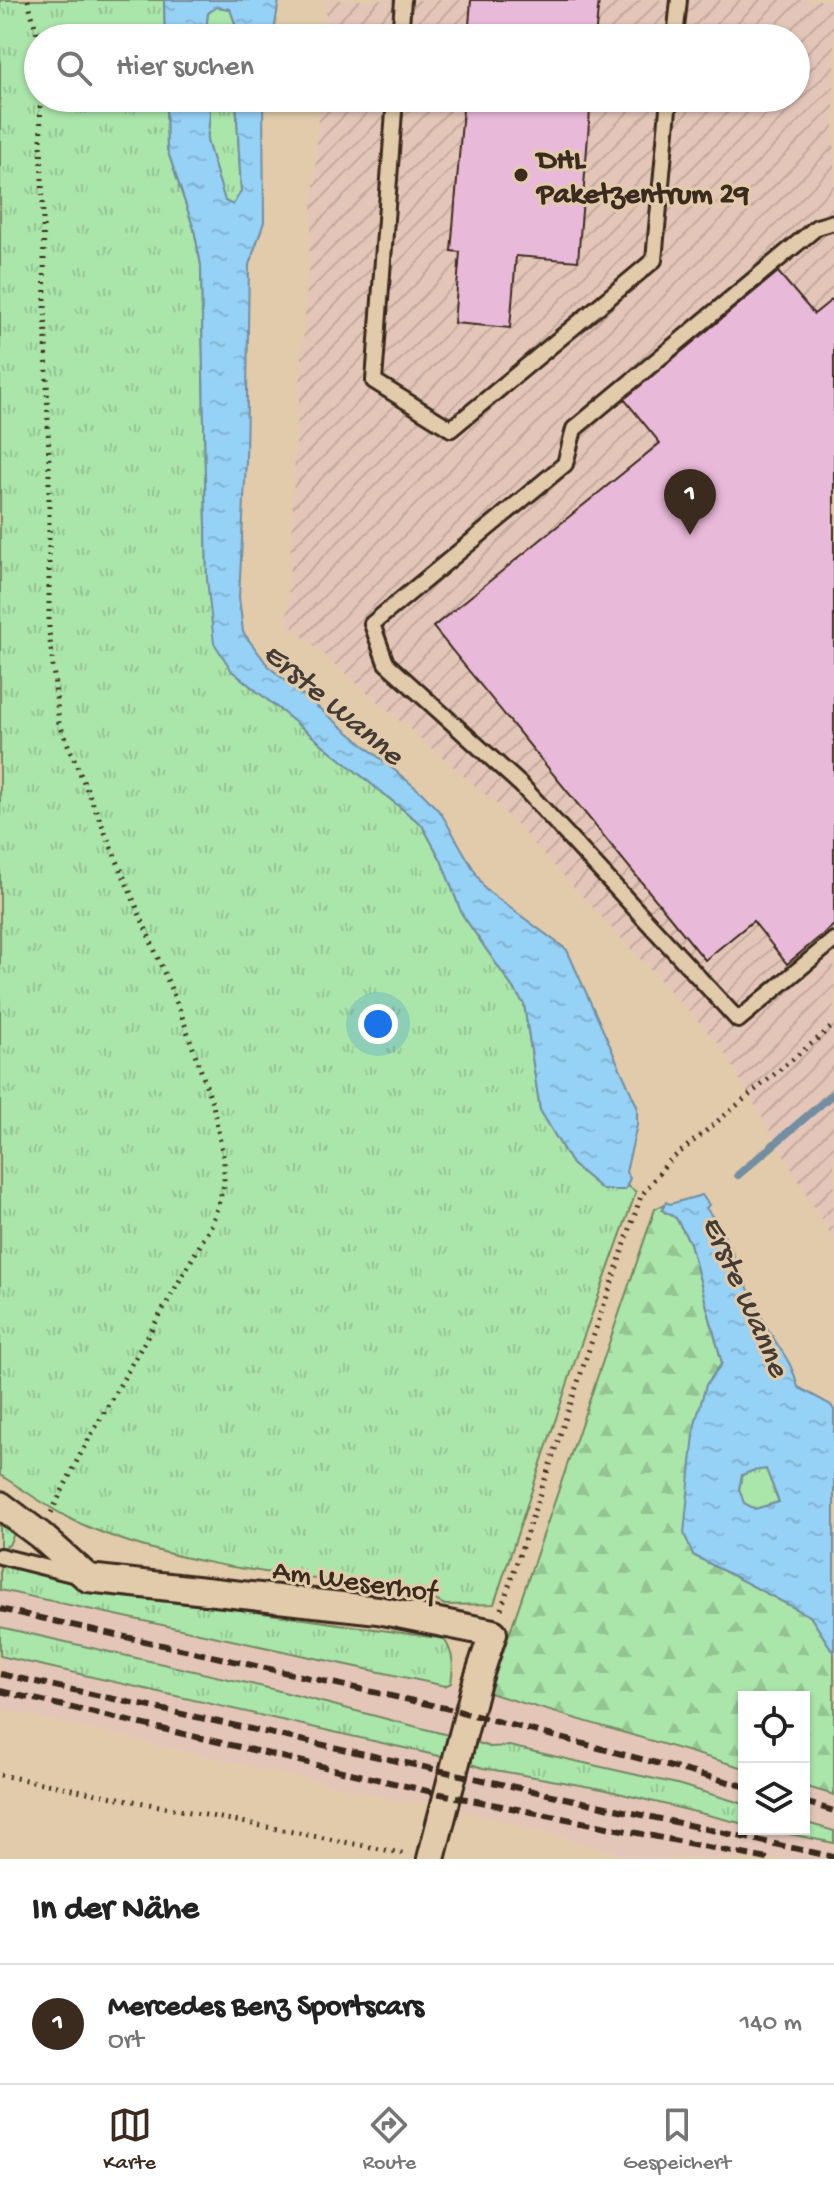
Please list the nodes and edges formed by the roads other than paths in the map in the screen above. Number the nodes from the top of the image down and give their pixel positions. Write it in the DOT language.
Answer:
graph roads {
  1 [pos="403,0"];
  2 [pos="679,0"];
  3 [pos="401,24"];
  4 [pos="676,24"];
  5 [pos="394,112"];
  6 [pos="668,112"];
  7 [pos="834,222"];
  8 [pos="834,940"];
  9 [pos="0,1505"];
  10 [pos="0,1556"];
  11 [pos="88,1578"];
  12 [pos="423,1858"];
  1 -- 3 [label="lane"];
  2 -- 4 [label="lane"];
  5 -- 6 [label="lane"];
  7 -- 8 [label="lane"];
  9 -- 11 [label="street"];
  10 -- 11 [label="lane"];
  11 -- 12 [label="street, Am Weserhof"];
}
